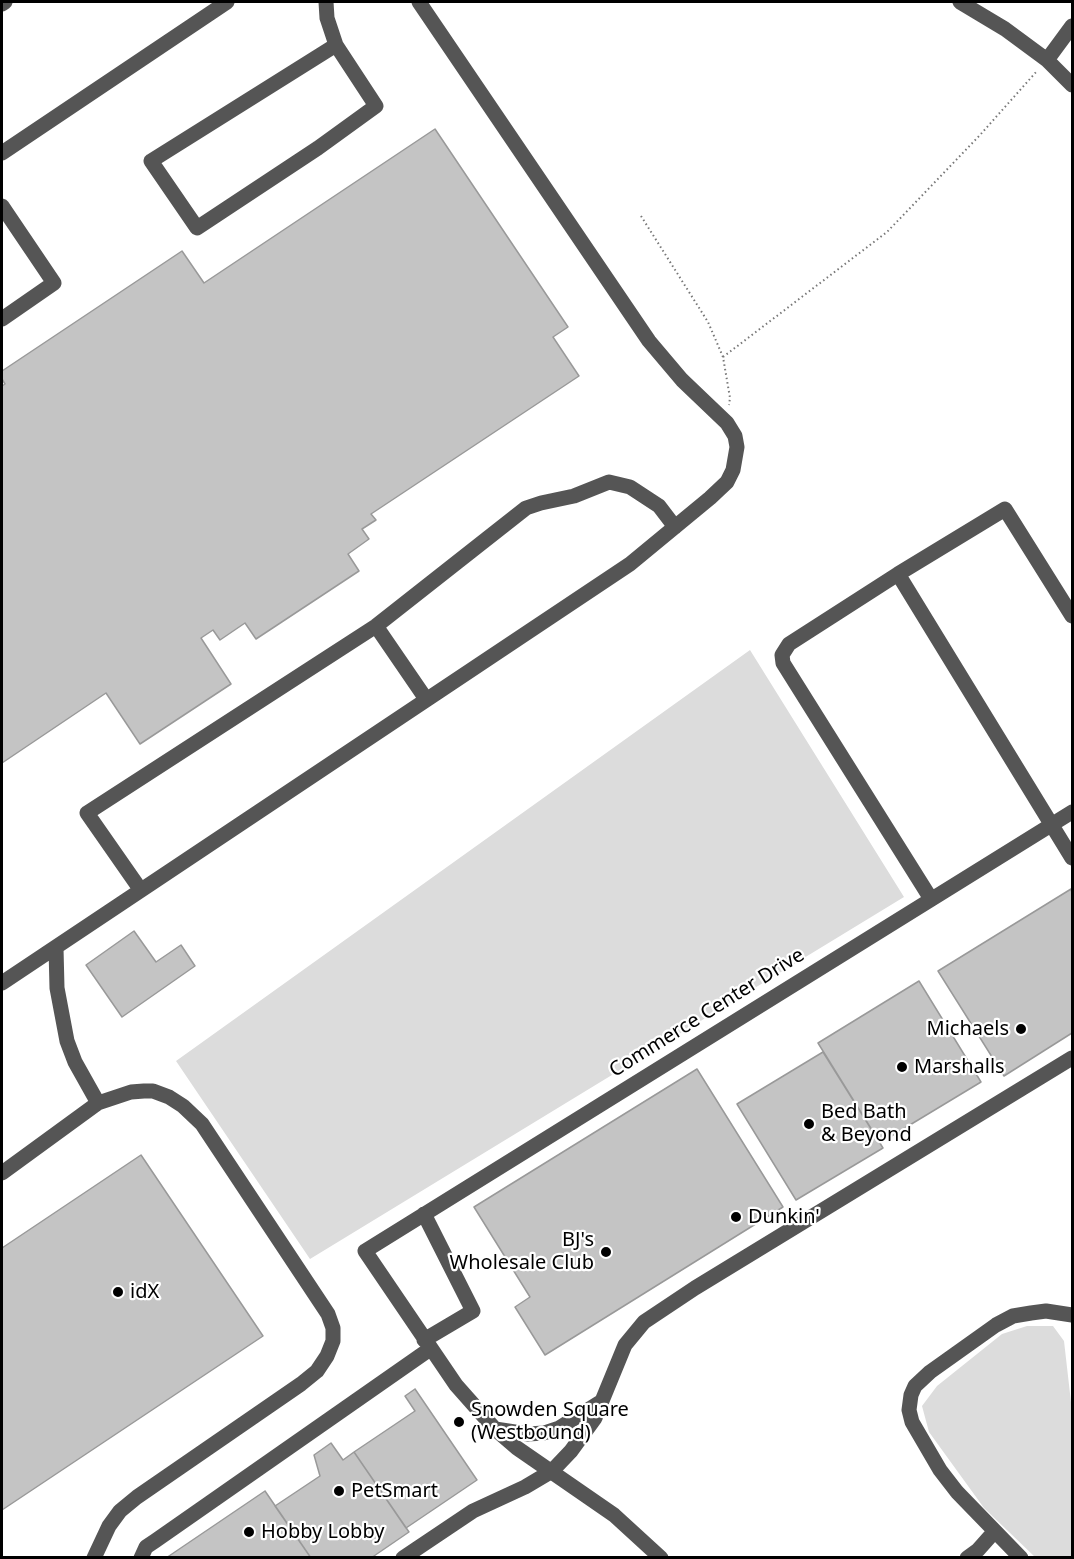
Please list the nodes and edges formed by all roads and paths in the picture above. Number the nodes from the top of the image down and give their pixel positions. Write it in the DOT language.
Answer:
graph roads {
  1 [pos="227,2"];
  2 [pos="326,2"];
  3 [pos="419,2"];
  4 [pos="960,2"];
  5 [pos="1072,26"];
  6 [pos="336,45"];
  7 [pos="1047,60"];
  8 [pos="1072,85"];
  9 [pos="2,153"];
  10 [pos="2,206"];
  11 [pos="641,216"];
  12 [pos="2,319"];
  13 [pos="723,357"];
  14 [pos="727,423"];
  15 [pos="675,527"];
  16 [pos="898,574"];
  17 [pos="1072,616"];
  18 [pos="376,626"];
  19 [pos="426,699"];
  20 [pos="1072,812"];
  21 [pos="1052,825"];
  22 [pos="1072,858"];
  23 [pos="140,889"];
  24 [pos="931,899"];
  25 [pos="56,948"];
  26 [pos="2,983"];
  27 [pos="1072,1058"];
  28 [pos="98,1103"];
  29 [pos="2,1173"];
  30 [pos="424,1214"];
  31 [pos="1072,1315"];
  32 [pos="427,1345"];
  33 [pos="603,1401"];
  34 [pos="495,1429"];
  35 [pos="552,1472"];
  36 [pos="994,1532"];
  37 [pos="94,1557"];
  38 [pos="141,1557"];
  39 [pos="403,1557"];
  40 [pos="661,1557"];
  41 [pos="966,1557"];
  42 [pos="1021,1557"];
  1 -- 9 [label="street"];
  2 -- 6 [label="street"];
  3 -- 14 [label="street"];
  4 -- 7 [label="street"];
  5 -- 7 [label="street"];
  6 -- 6 [label="street"];
  7 -- 8 [label="street"];
  7 -- 13 [label="path"];
  10 -- 12 [label="street"];
  11 -- 13 [label="path"];
  13 -- 14 [label="path"];
  14 -- 15 [label="street"];
  15 -- 18 [label="street"];
  15 -- 19 [label="street"];
  16 -- 17 [label="street"];
  16 -- 21 [label="street"];
  16 -- 24 [label="street"];
  18 -- 19 [label="street"];
  18 -- 23 [label="street"];
  19 -- 23 [label="street"];
  20 -- 21 [label="street, Commerce Center Drive"];
  21 -- 22 [label="street"];
  21 -- 24 [label="street, Commerce Center Drive"];
  23 -- 25 [label="street"];
  24 -- 30 [label="street, Commerce Center Drive"];
  25 -- 26 [label="street"];
  25 -- 28 [label="street"];
  27 -- 33 [label="street"];
  28 -- 29 [label="street"];
  28 -- 37 [label="street"];
  30 -- 32 [label="street"];
  30 -- 32 [label="street, Commerce Center Drive"];
  31 -- 36 [label="street"];
  32 -- 34 [label="street"];
  32 -- 38 [label="street"];
  33 -- 34 [label="street"];
  33 -- 35 [label="street"];
  34 -- 35 [label="street"];
  35 -- 39 [label="street"];
  35 -- 40 [label="street"];
  36 -- 41 [label="street"];
  36 -- 42 [label="street"];
}
